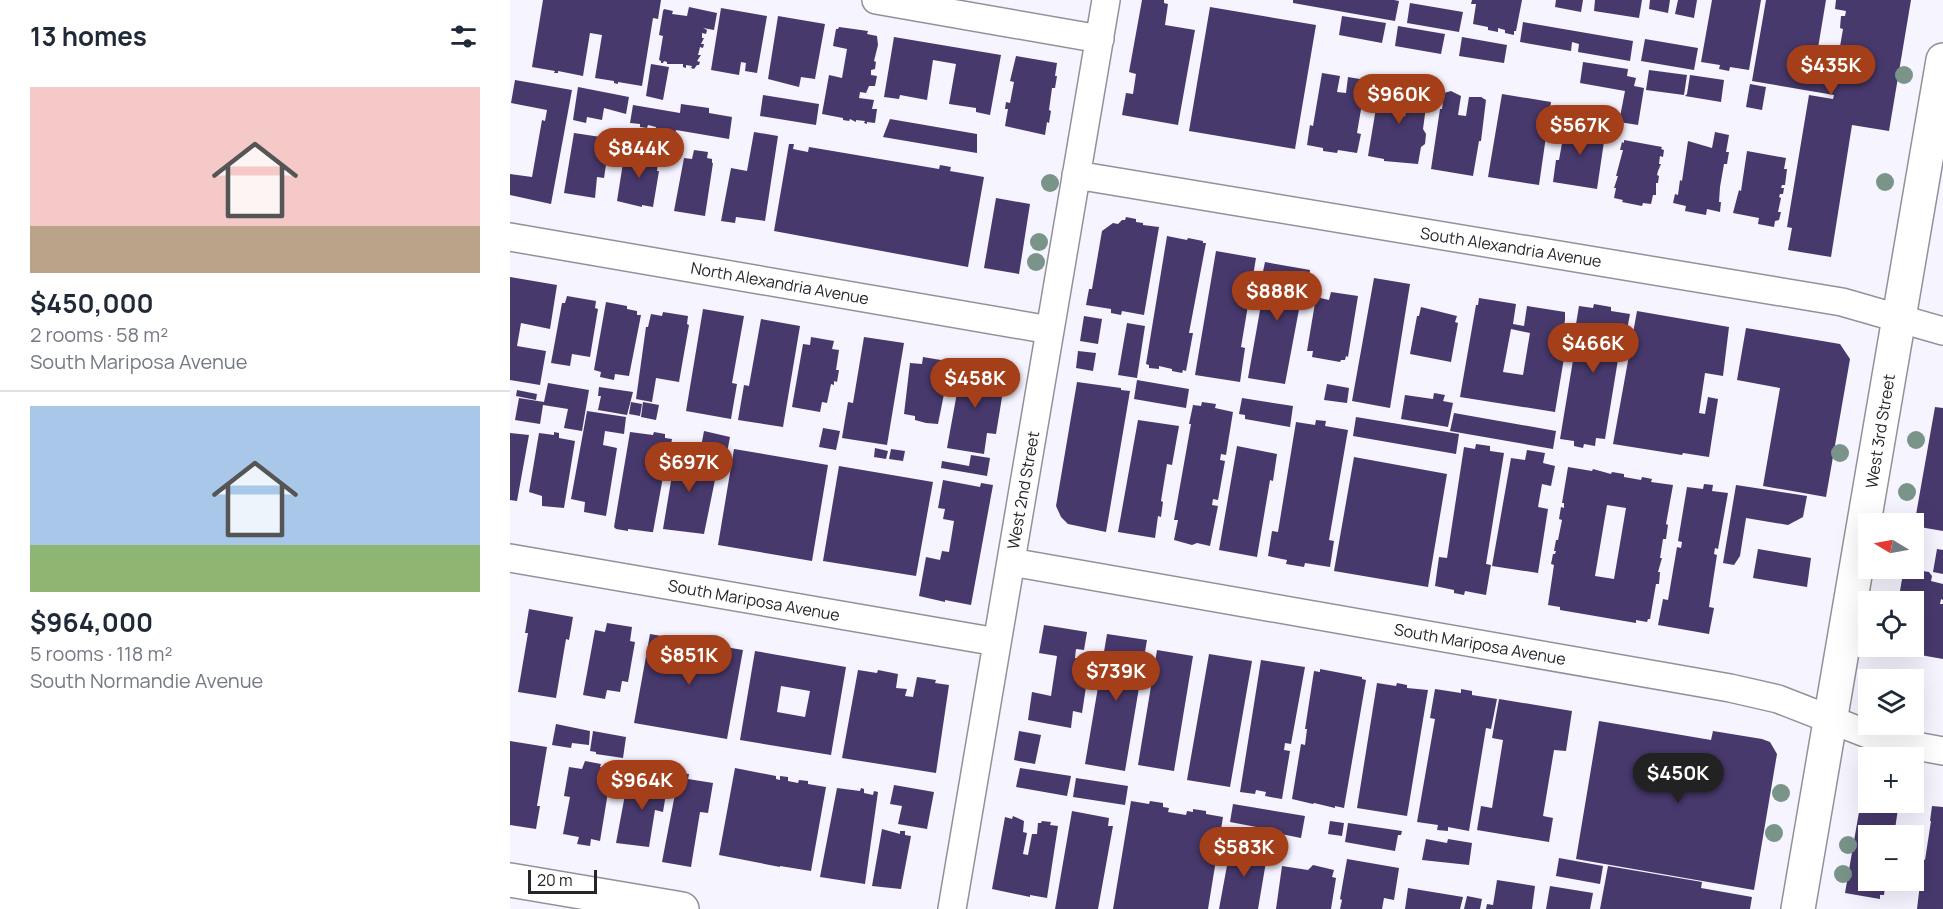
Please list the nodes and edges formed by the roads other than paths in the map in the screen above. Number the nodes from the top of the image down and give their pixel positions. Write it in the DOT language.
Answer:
graph roads {
  1 [pos="876,0"];
  2 [pos="1106,0"];
  3 [pos="1100,39"];
  4 [pos="1943,60"];
  5 [pos="1077,175"];
  6 [pos="510,237"];
  7 [pos="1898,318"];
  8 [pos="1050,330"];
  9 [pos="1943,331"];
  10 [pos="510,558"];
  11 [pos="1011,562"];
  12 [pos="997,642"];
  13 [pos="1831,720"];
  14 [pos="1943,751"];
  15 [pos="510,880"];
  16 [pos="682,909"];
  17 [pos="952,909"];
  18 [pos="1798,909"];
  1 -- 3 [label="street"];
  2 -- 3 [label="street, West 2nd Street"];
  3 -- 5 [label="street, West 2nd Street"];
  4 -- 7 [label="main road, West 3rd Street"];
  5 -- 7 [label="street, South Alexandria Avenue"];
  5 -- 8 [label="street, West 2nd Street"];
  6 -- 8 [label="street, North Alexandria Avenue"];
  7 -- 9 [label="street, South Alexandria Avenue"];
  7 -- 13 [label="main road, West 3rd Street"];
  8 -- 11 [label="street, West 2nd Street"];
  10 -- 12 [label="street, South Mariposa Avenue"];
  11 -- 12 [label="street, West 2nd Street"];
  11 -- 13 [label="street, South Mariposa Avenue"];
  12 -- 17 [label="street, West 2nd Street"];
  13 -- 14 [label="street, South Mariposa Avenue"];
  13 -- 18 [label="main road, West 3rd Street"];
  15 -- 16 [label="main road"];
}
